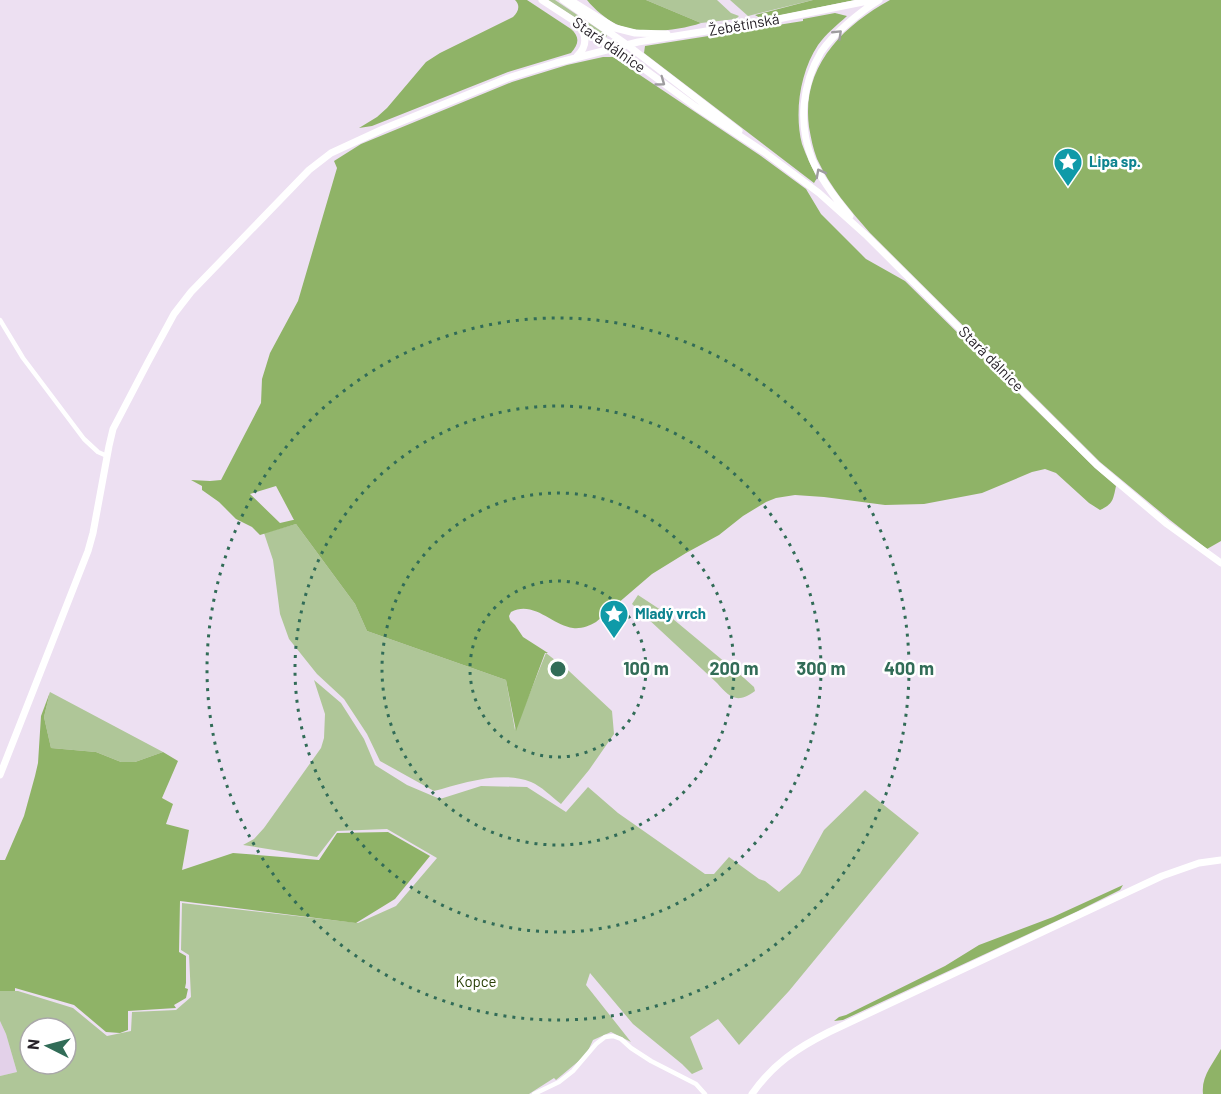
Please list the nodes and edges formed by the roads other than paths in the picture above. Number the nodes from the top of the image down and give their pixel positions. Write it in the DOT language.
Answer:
graph roads {
  1 [pos="542,0"];
  2 [pos="563,0"];
  3 [pos="570,0"];
  4 [pos="873,0"];
  5 [pos="879,0"];
  6 [pos="577,22"];
  7 [pos="688,34"];
  8 [pos="626,44"];
  9 [pos="614,47"];
  10 [pos="576,57"];
  11 [pos="764,152"];
  12 [pos="867,236"];
  13 [pos="0,320"];
  14 [pos="107,456"];
  15 [pos="1221,563"];
  16 [pos="0,775"];
  17 [pos="1221,860"];
  18 [pos="534,1094"];
  19 [pos="705,1094"];
  20 [pos="752,1094"];
  1 -- 6 [label="street, Stará dálnice"];
  2 -- 8 [label="street, Stará dálnice"];
  3 -- 7 [label="street"];
  4 -- 7 [label="street, Žebětínská"];
  12 -- 5 [label="street, one-way"];
  6 -- 9 [label="street, Stará dálnice"];
  6 -- 10 [label="street"];
  7 -- 8 [label="street, Žebětínská"];
  8 -- 9 [label="street, Žebětínská"];
  8 -- 11 [label="street, Stará dálnice"];
  9 -- 10 [label="street, Žebětínská"];
  9 -- 11 [label="street, Stará dálnice, one-way"];
  10 -- 14 [label="street, Žebětínská"];
  11 -- 12 [label="street, Stará dálnice"];
  12 -- 15 [label="street, Stará dálnice"];
  13 -- 14 [label="street"];
  14 -- 16 [label="street, Žebětínská"];
  17 -- 20 [label="street"];
  18 -- 19 [label="street"];
}
